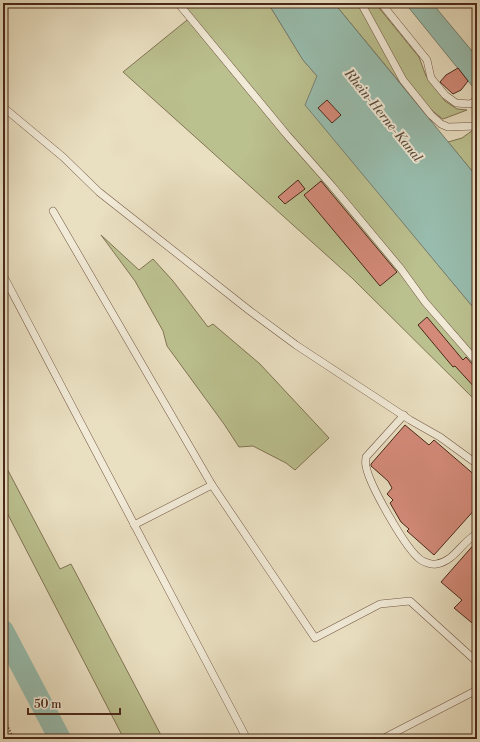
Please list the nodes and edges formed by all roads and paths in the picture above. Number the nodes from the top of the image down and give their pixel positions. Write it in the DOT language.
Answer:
graph roads {
  1 [pos="178,3"];
  2 [pos="361,3"];
  3 [pos="381,3"];
  4 [pos="477,100"];
  5 [pos="3,107"];
  6 [pos="477,126"];
  7 [pos="53,211"];
  8 [pos="3,275"];
  9 [pos="477,362"];
  10 [pos="404,416"];
  11 [pos="477,464"];
  12 [pos="212,485"];
  13 [pos="134,525"];
  14 [pos="477,534"];
  15 [pos="477,662"];
  16 [pos="477,690"];
  17 [pos="3,717"];
  18 [pos="14,739"];
  19 [pos="247,739"];
  20 [pos="382,739"];
  1 -- 9 [label="lane"];
  2 -- 6 [label="lane"];
  3 -- 4 [label="lane"];
  5 -- 10 [label="lane"];
  7 -- 12 [label="lane"];
  8 -- 13 [label="lane"];
  10 -- 11 [label="lane"];
  10 -- 14 [label="lane"];
  12 -- 13 [label="lane"];
  12 -- 15 [label="lane"];
  13 -- 19 [label="lane"];
  16 -- 20 [label="lane"];
  17 -- 18 [label="path"];
}
